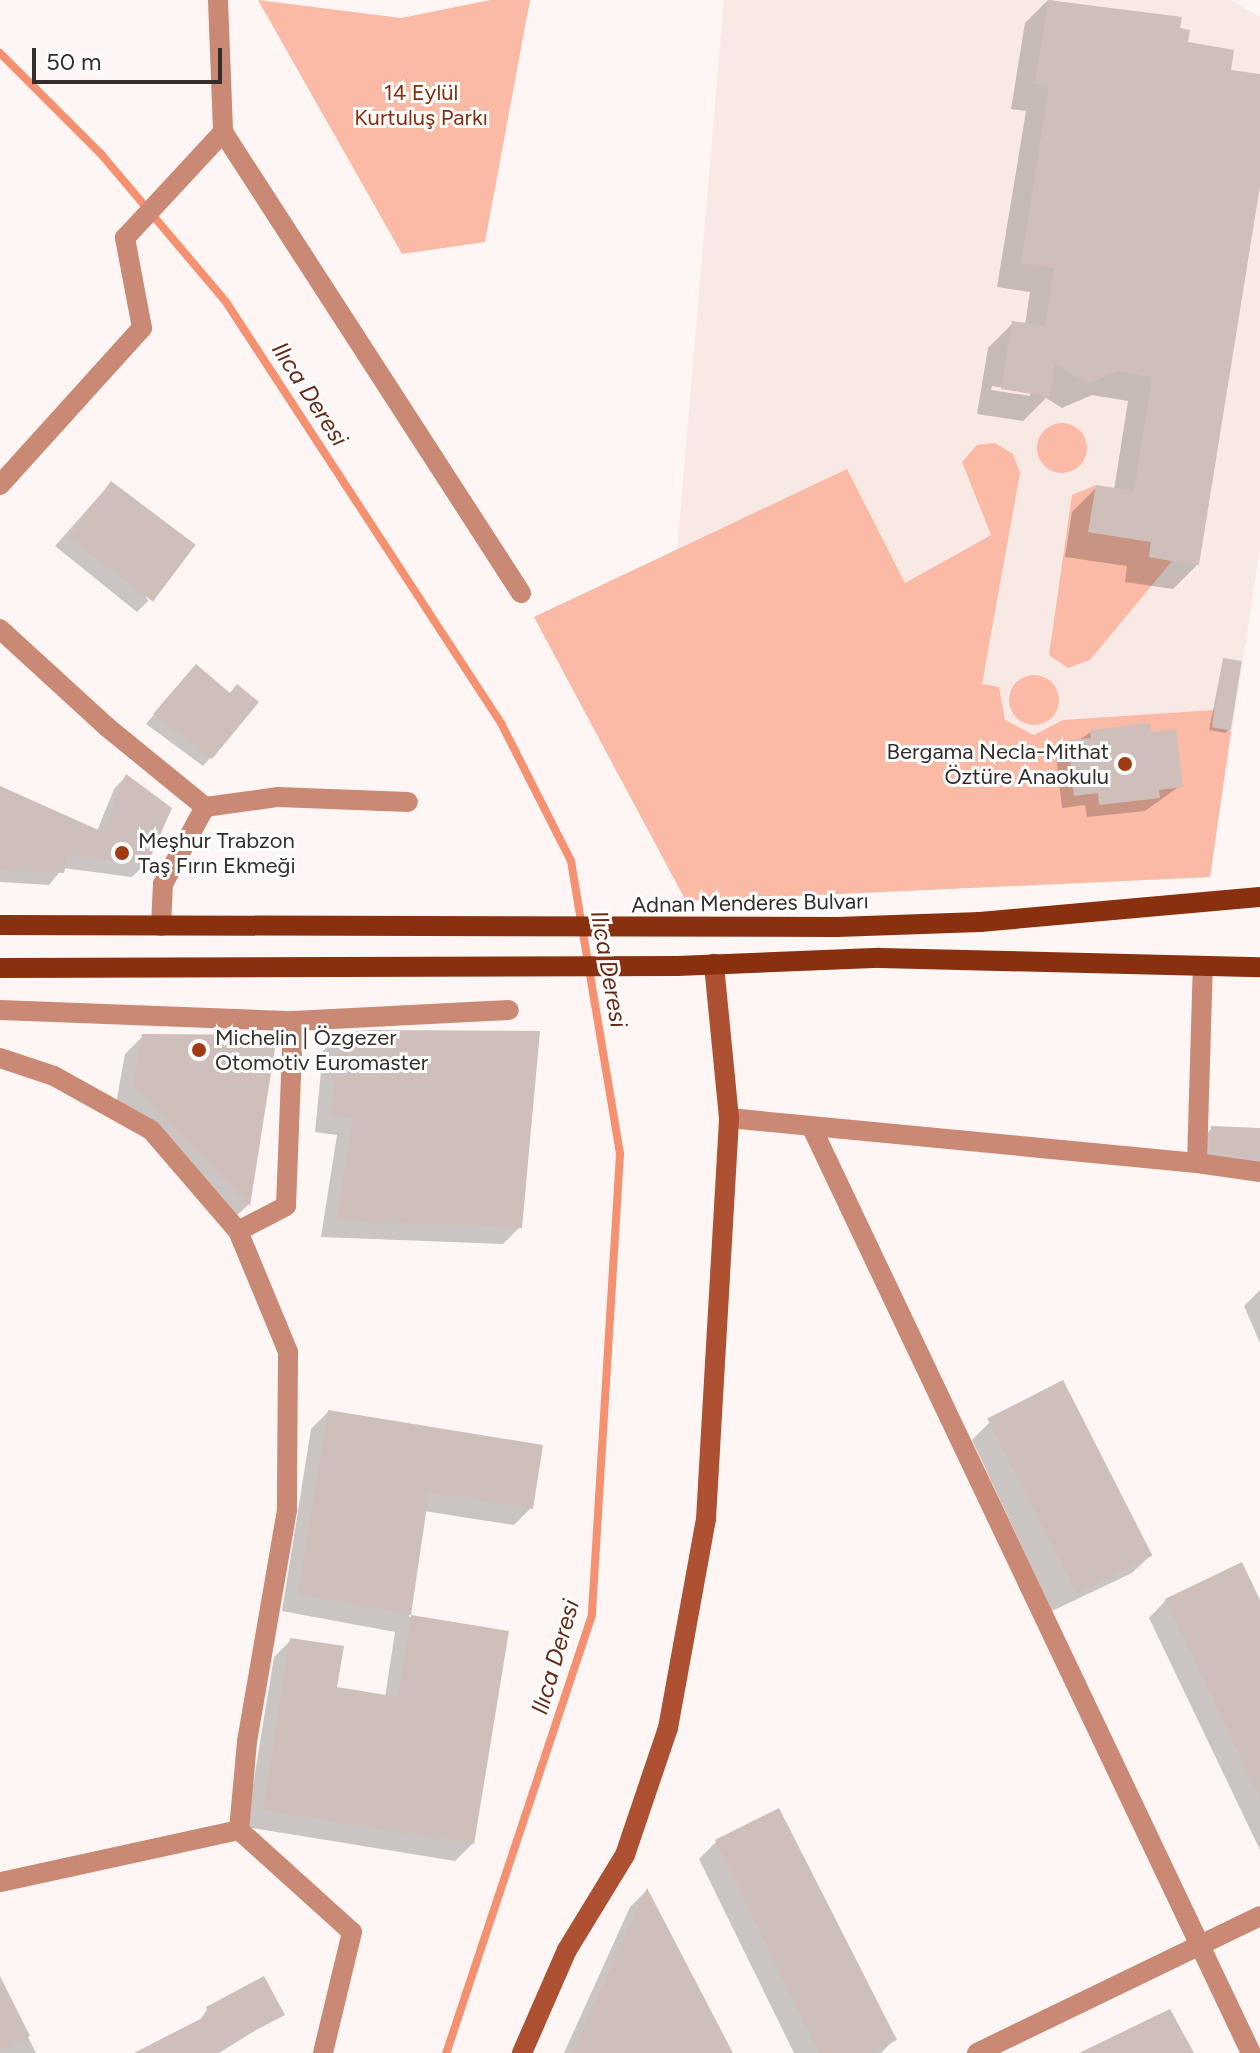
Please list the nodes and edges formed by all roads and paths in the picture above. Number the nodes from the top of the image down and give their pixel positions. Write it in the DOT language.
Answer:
graph roads {
  1 [pos="218,0"];
  2 [pos="223,132"];
  3 [pos="0,485"];
  4 [pos="521,593"];
  5 [pos="0,629"];
  6 [pos="408,802"];
  7 [pos="205,807"];
  8 [pos="1260,897"];
  9 [pos="0,925"];
  10 [pos="161,926"];
  11 [pos="714,964"];
  12 [pos="1203,966"];
  13 [pos="1260,967"];
  14 [pos="0,968"];
  15 [pos="0,1010"];
  16 [pos="509,1010"];
  17 [pos="293,1021"];
  18 [pos="0,1058"];
  19 [pos="729,1118"];
  20 [pos="812,1128"];
  21 [pos="1197,1163"];
  22 [pos="1260,1172"];
  23 [pos="238,1231"];
  24 [pos="239,1830"];
  25 [pos="0,1882"];
  26 [pos="1260,1916"];
  27 [pos="1198,1945"];
  28 [pos="323,2053"];
  29 [pos="522,2053"];
  30 [pos="977,2053"];
  31 [pos="1251,2053"];
  1 -- 2 [label="street"];
  2 -- 3 [label="street"];
  2 -- 4 [label="street"];
  5 -- 7 [label="street"];
  6 -- 7 [label="street"];
  7 -- 10 [label="street"];
  8 -- 10 [label="main road, Adnan Menderes Bulvarı"];
  9 -- 10 [label="main road, Adnan Menderes Bulvarı"];
  11 -- 12 [label="main road"];
  11 -- 14 [label="main road"];
  11 -- 19 [label="street"];
  12 -- 13 [label="main road"];
  12 -- 21 [label="street"];
  15 -- 17 [label="street"];
  16 -- 17 [label="street"];
  17 -- 23 [label="street"];
  18 -- 23 [label="street"];
  19 -- 20 [label="street"];
  19 -- 29 [label="street"];
  20 -- 21 [label="street"];
  20 -- 27 [label="street"];
  21 -- 22 [label="street"];
  23 -- 24 [label="street"];
  24 -- 25 [label="street"];
  24 -- 28 [label="street"];
  26 -- 27 [label="street"];
  27 -- 30 [label="street"];
  27 -- 31 [label="street"];
}
